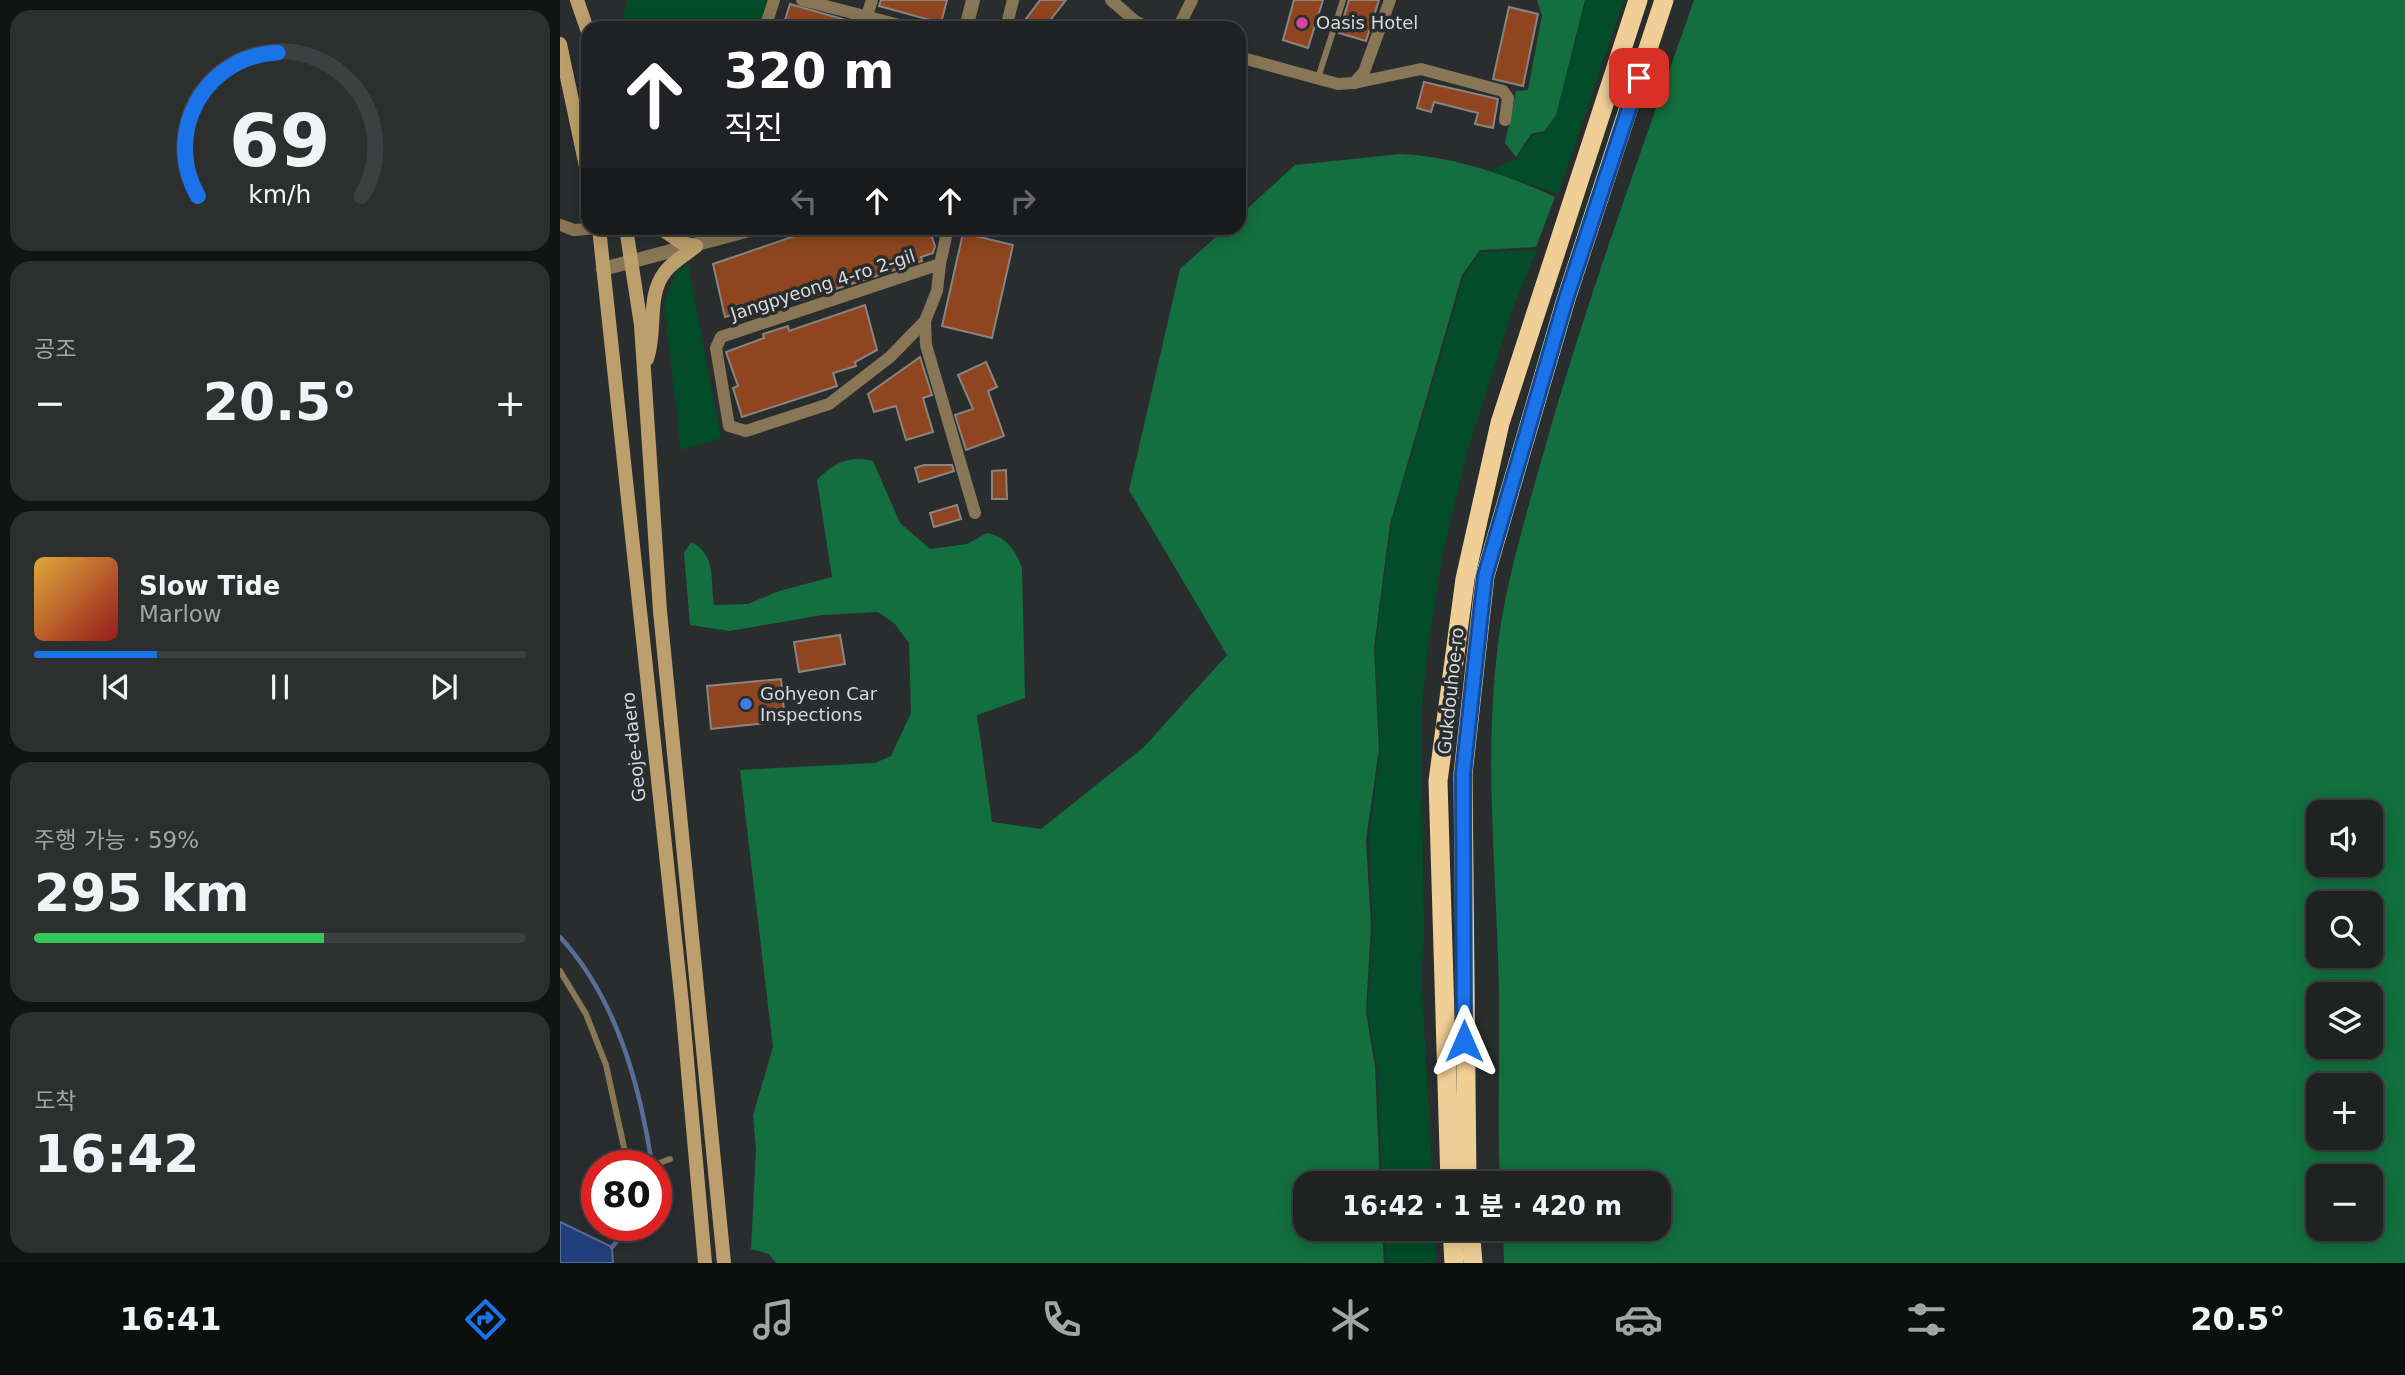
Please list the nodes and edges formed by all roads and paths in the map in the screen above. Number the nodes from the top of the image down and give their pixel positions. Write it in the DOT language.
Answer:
graph roads {
  1 [pos="577,0"];
  2 [pos="774,0"];
  3 [pos="802,0"];
  4 [pos="872,0"];
  5 [pos="973,0"];
  6 [pos="1013,0"];
  7 [pos="1111,0"];
  8 [pos="1192,0"];
  9 [pos="1343,0"];
  10 [pos="1390,0"];
  11 [pos="1638,0"];
  12 [pos="1664,0"];
  13 [pos="584,21"];
  14 [pos="767,21"];
  15 [pos="862,21"];
  16 [pos="865,21"];
  17 [pos="968,21"];
  18 [pos="1008,21"];
  19 [pos="1135,21"];
  20 [pos="1182,21"];
  21 [pos="560,44"];
  22 [pos="1246,59"];
  23 [pos="1317,78"];
  24 [pos="1354,83"];
  25 [pos="1505,120"];
  26 [pos="581,143"];
  27 [pos="560,225"];
  28 [pos="581,229"];
  29 [pos="600,235"];
  30 [pos="627,235"];
  31 [pos="670,235"];
  32 [pos="733,235"];
  33 [pos="946,235"];
  34 [pos="696,246"];
  35 [pos="631,263"];
  36 [pos="940,264"];
  37 [pos="603,269"];
  38 [pos="925,321"];
  39 [pos="643,366"];
  40 [pos="975,513"];
  41 [pos="560,971"];
  42 [pos="625,1150"];
  43 [pos="1450,1171"];
  44 [pos="1466,1171"];
  45 [pos="1453,1241"];
  46 [pos="1471,1241"];
  47 [pos="705,1263"];
  48 [pos="724,1263"];
  49 [pos="1454,1263"];
  50 [pos="1473,1263"];
  1 -- 13 [label="main road"];
  2 -- 14 [label="street"];
  3 -- 15 [label="street"];
  4 -- 16 [label="street"];
  5 -- 17 [label="street"];
  6 -- 18 [label="street"];
  7 -- 19 [label="street"];
  8 -- 20 [label="street"];
  9 -- 23 [label="lane"];
  10 -- 24 [label="street"];
  11 -- 43 [label="highway, Gukdouhoe-ro"];
  12 -- 44 [label="highway, Gukdouhoe-ro"];
  21 -- 26 [label="main road"];
  22 -- 23 [label="street"];
  23 -- 24 [label="street"];
  24 -- 25 [label="street"];
  27 -- 28 [label="street"];
  29 -- 37 [label="main road, Geoje-daero"];
  30 -- 35 [label="main road"];
  31 -- 34 [label="main road"];
  32 -- 34 [label="street"];
  33 -- 36 [label="street, Jangpyeong 4-ro 2-gil"];
  34 -- 35 [label="street"];
  34 -- 39 [label="main road"];
  35 -- 37 [label="street"];
  35 -- 39 [label="main road"];
  36 -- 38 [label="street"];
  36 -- 38 [label="street, Jangpyeong 4-ro 2-gil"];
  37 -- 47 [label="main road, Geoje-daero"];
  38 -- 40 [label="street"];
  39 -- 48 [label="main road"];
  41 -- 42 [label="lane"];
  45 -- 49 [label="highway"];
  46 -- 50 [label="highway"];
}
